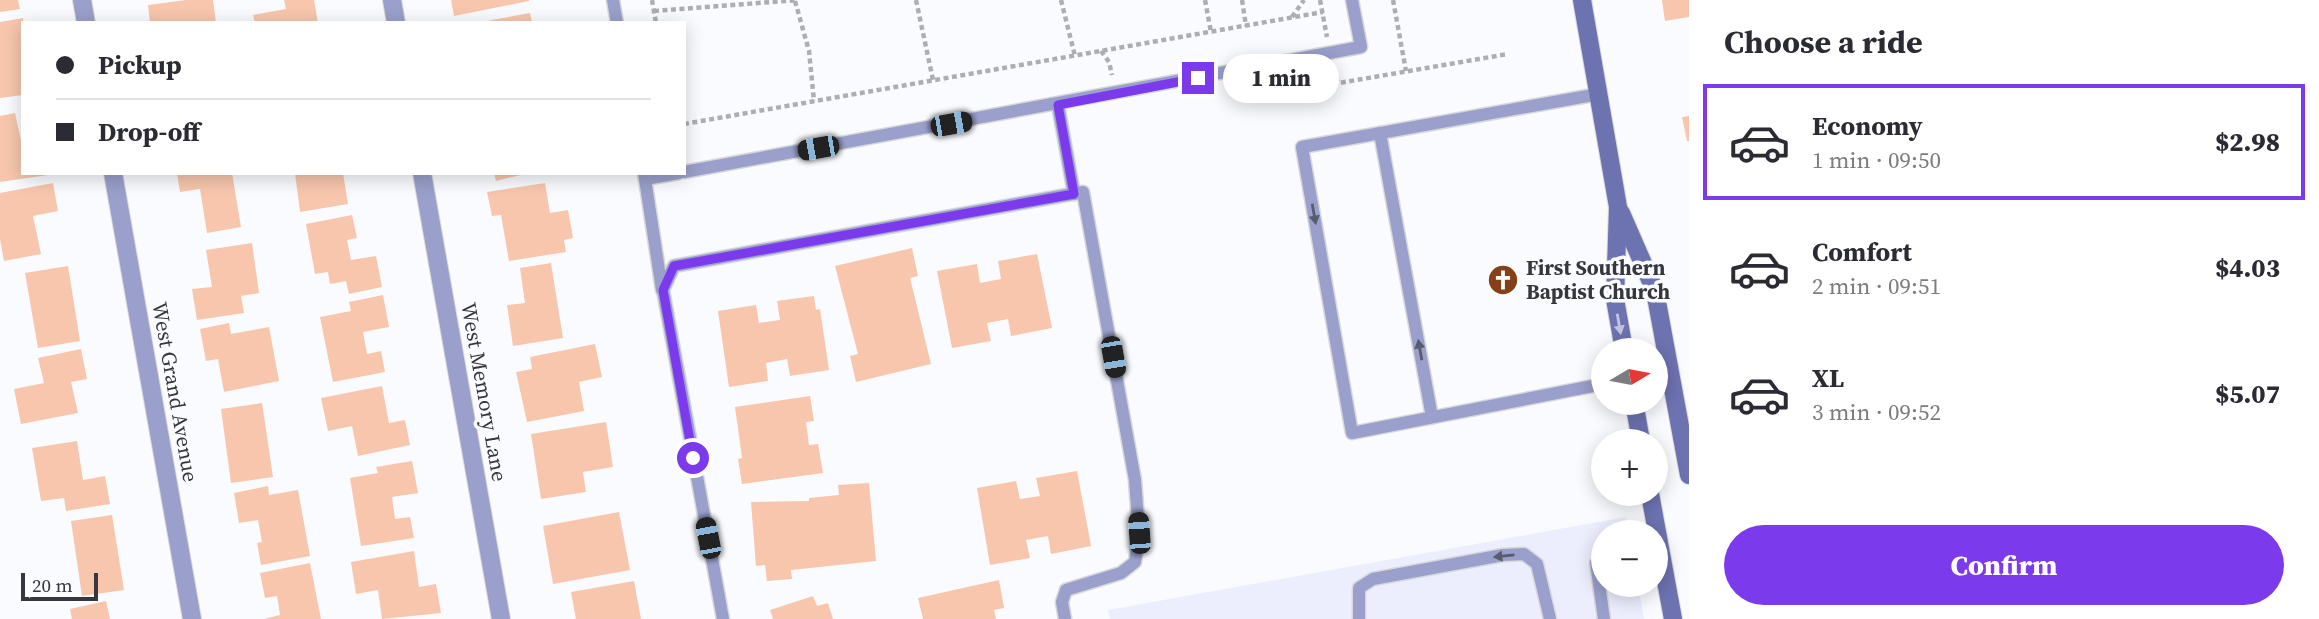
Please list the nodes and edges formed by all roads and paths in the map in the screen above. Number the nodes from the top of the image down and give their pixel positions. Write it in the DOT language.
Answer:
graph roads {
  1 [pos="82,0"];
  2 [pos="392,0"];
  3 [pos="613,0"];
  4 [pos="652,0"];
  5 [pos="797,0"];
  6 [pos="916,0"];
  7 [pos="1061,0"];
  8 [pos="1205,0"];
  9 [pos="1242,0"];
  10 [pos="1304,0"];
  11 [pos="1320,0"];
  12 [pos="1352,0"];
  13 [pos="1393,0"];
  14 [pos="1582,0"];
  15 [pos="769,1"];
  16 [pos="654,11"];
  17 [pos="1323,12"];
  18 [pos="1292,17"];
  19 [pos="86,21"];
  20 [pos="396,21"];
  21 [pos="617,21"];
  22 [pos="656,21"];
  23 [pos="1246,26"];
  24 [pos="1211,32"];
  25 [pos="1330,53"];
  26 [pos="1508,54"];
  27 [pos="1075,56"];
  28 [pos="1406,71"];
  29 [pos="933,80"];
  30 [pos="1599,94"];
  31 [pos="814,102"];
  32 [pos="1058,105"];
  33 [pos="686,124"];
  34 [pos="1380,133"];
  35 [pos="686,172"];
  36 [pos="113,175"];
  37 [pos="422,175"];
  38 [pos="645,176"];
  39 [pos="1074,194"];
  40 [pos="1618,207"];
  41 [pos="663,290"];
  42 [pos="1622,338"];
  43 [pos="1591,386"];
  44 [pos="1432,417"];
  45 [pos="1689,475"];
  46 [pos="1668,595"];
  47 [pos="1601,597"];
  48 [pos="192,619"];
  49 [pos="501,619"];
  50 [pos="723,619"];
  51 [pos="1065,619"];
  52 [pos="1359,619"];
  53 [pos="1550,619"];
  54 [pos="1604,619"];
  55 [pos="1673,619"];
  1 -- 19 [label="street"];
  2 -- 20 [label="street"];
  3 -- 21 [label="lane"];
  4 -- 16 [label="path"];
  5 -- 15 [label="path"];
  5 -- 31 [label="path"];
  6 -- 29 [label="path"];
  7 -- 27 [label="path"];
  8 -- 24 [label="path"];
  9 -- 23 [label="path"];
  10 -- 18 [label="path"];
  11 -- 17 [label="path"];
  12 -- 25 [label="lane"];
  13 -- 28 [label="path"];
  14 -- 30 [label="main road"];
  15 -- 16 [label="path"];
  16 -- 22 [label="path"];
  17 -- 18 [label="path"];
  17 -- 25 [label="path"];
  18 -- 23 [label="path"];
  23 -- 24 [label="path"];
  24 -- 27 [label="path"];
  25 -- 28 [label="path"];
  25 -- 32 [label="lane"];
  26 -- 28 [label="path"];
  27 -- 29 [label="path"];
  29 -- 31 [label="path"];
  30 -- 34 [label="lane"];
  30 -- 40 [label="main road"];
  31 -- 33 [label="path"];
  32 -- 35 [label="lane"];
  32 -- 39 [label="lane"];
  44 -- 34 [label="lane, one-way"];
  34 -- 44 [label="lane, one-way"];
  36 -- 48 [label="street, West Grand Avenue"];
  37 -- 49 [label="street, West Memory Lane"];
  38 -- 41 [label="lane"];
  39 -- 41 [label="lane"];
  39 -- 51 [label="lane"];
  40 -- 42 [label="main road, one-way"];
  40 -- 45 [label="main road"];
  41 -- 50 [label="lane"];
  43 -- 44 [label="lane"];
  46 -- 55 [label="main road"];
  47 -- 54 [label="lane"];
  53 -- 52 [label="lane, one-way"];
}
